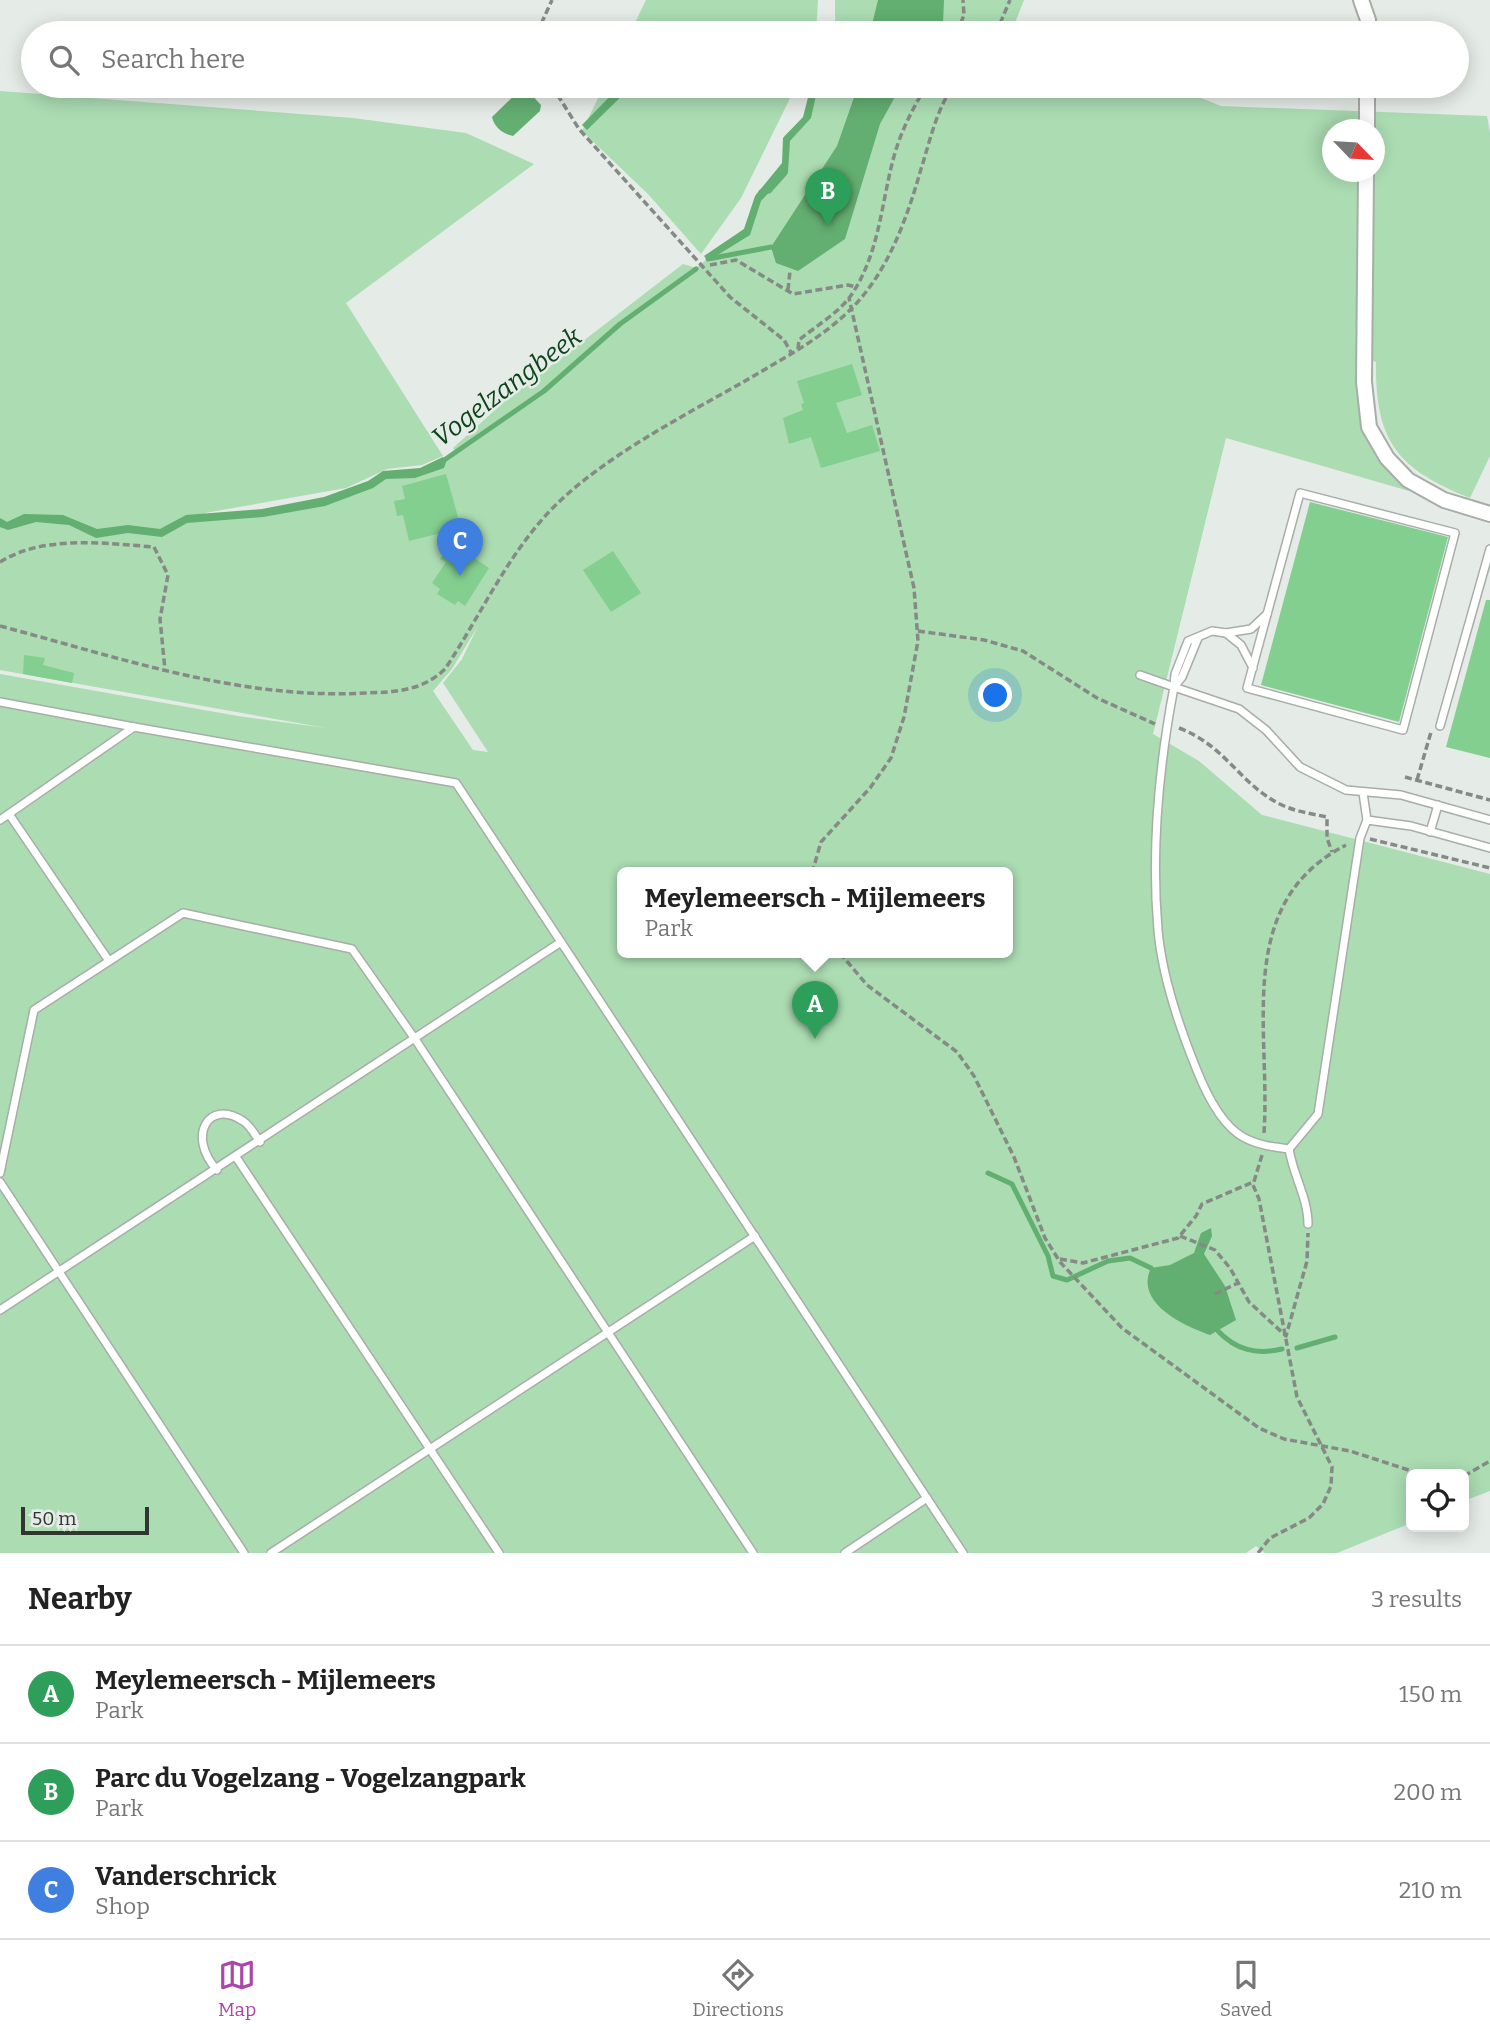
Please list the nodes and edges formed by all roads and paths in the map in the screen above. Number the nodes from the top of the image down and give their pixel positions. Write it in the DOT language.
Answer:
graph roads {
  1 [pos="552,0"];
  2 [pos="963,0"];
  3 [pos="1010,0"];
  4 [pos="1361,0"];
  5 [pos="542,21"];
  6 [pos="962,21"];
  7 [pos="1001,21"];
  8 [pos="1368,21"];
  9 [pos="560,98"];
  10 [pos="919,98"];
  11 [pos="947,98"];
  12 [pos="1367,98"];
  13 [pos="1367,119"];
  14 [pos="1366,182"];
  15 [pos="710,265"];
  16 [pos="790,271"];
  17 [pos="856,287"];
  18 [pos="788,290"];
  19 [pos="849,298"];
  20 [pos="852,307"];
  21 [pos="798,350"];
  22 [pos="792,354"];
  23 [pos="1490,514"];
  24 [pos="1490,549"];
  25 [pos="0,562"];
  26 [pos="1268,613"];
  27 [pos="0,625"];
  28 [pos="918,631"];
  29 [pos="1226,633"];
  30 [pos="1253,668"];
  31 [pos="165,670"];
  32 [pos="1140,675"];
  33 [pos="1174,687"];
  34 [pos="0,702"];
  35 [pos="1167,726"];
  36 [pos="1440,726"];
  37 [pos="134,727"];
  38 [pos="1405,777"];
  39 [pos="1417,780"];
  40 [pos="1363,793"];
  41 [pos="1490,800"];
  42 [pos="1438,805"];
  43 [pos="9,814"];
  44 [pos="0,820"];
  45 [pos="1367,820"];
  46 [pos="1490,820"];
  47 [pos="1430,832"];
  48 [pos="1490,848"];
  49 [pos="1332,852"];
  50 [pos="814,867"];
  51 [pos="561,942"];
  52 [pos="844,958"];
  53 [pos="109,961"];
  54 [pos="415,1039"];
  55 [pos="260,1142"];
  56 [pos="1289,1149"];
  57 [pos="236,1157"];
  58 [pos="217,1170"];
  59 [pos="0,1173"];
  60 [pos="1254,1181"];
  61 [pos="0,1182"];
  62 [pos="1308,1224"];
  63 [pos="755,1236"];
  64 [pos="1180,1236"];
  65 [pos="1058,1258"];
  66 [pos="58,1273"];
  67 [pos="1238,1283"];
  68 [pos="1214,1294"];
  69 [pos="0,1310"];
  70 [pos="608,1333"];
  71 [pos="430,1449"];
  72 [pos="1490,1461"];
  73 [pos="1406,1469"];
  74 [pos="1469,1473"];
  75 [pos="927,1498"];
  76 [pos="244,1553"];
  77 [pos="271,1553"];
  78 [pos="499,1553"];
  79 [pos="753,1553"];
  80 [pos="845,1553"];
  81 [pos="963,1553"];
  1 -- 5 [label="path"];
  2 -- 6 [label="path"];
  3 -- 7 [label="path"];
  4 -- 8 [label="street"];
  9 -- 22 [label="path"];
  10 -- 17 [label="path"];
  11 -- 20 [label="path"];
  12 -- 13 [label="street"];
  14 -- 23 [label="street"];
  15 -- 18 [label="path"];
  16 -- 18 [label="path"];
  17 -- 18 [label="path"];
  17 -- 19 [label="path"];
  19 -- 20 [label="path"];
  19 -- 21 [label="path"];
  20 -- 21 [label="path"];
  20 -- 28 [label="path"];
  21 -- 22 [label="path"];
  22 -- 31 [label="path"];
  24 -- 36 [label="lane"];
  25 -- 31 [label="path"];
  26 -- 29 [label="lane"];
  26 -- 30 [label="lane"];
  26 -- 30 [label="lane"];
  27 -- 31 [label="path"];
  28 -- 35 [label="path"];
  28 -- 50 [label="path"];
  29 -- 30 [label="lane"];
  29 -- 33 [label="lane"];
  32 -- 33 [label="lane"];
  33 -- 35 [label="lane"];
  33 -- 40 [label="lane"];
  34 -- 37 [label="lane"];
  35 -- 49 [label="path"];
  35 -- 56 [label="lane"];
  36 -- 39 [label="path"];
  37 -- 43 [label="lane"];
  37 -- 51 [label="lane"];
  38 -- 39 [label="path"];
  39 -- 41 [label="path"];
  40 -- 42 [label="lane"];
  40 -- 45 [label="lane"];
  42 -- 46 [label="lane"];
  42 -- 47 [label="lane"];
  43 -- 44 [label="lane"];
  43 -- 53 [label="lane"];
  45 -- 47 [label="lane"];
  45 -- 56 [label="lane"];
  47 -- 48 [label="lane"];
  51 -- 54 [label="lane"];
  51 -- 63 [label="lane"];
  52 -- 65 [label="path"];
  53 -- 54 [label="lane"];
  53 -- 59 [label="lane"];
  54 -- 55 [label="lane"];
  54 -- 70 [label="lane"];
  55 -- 57 [label="lane"];
  55 -- 58 [label="lane"];
  56 -- 62 [label="lane"];
  57 -- 58 [label="lane"];
  57 -- 71 [label="lane"];
  58 -- 66 [label="lane"];
  60 -- 64 [label="path"];
  61 -- 66 [label="lane"];
  62 -- 67 [label="path"];
  63 -- 70 [label="lane"];
  63 -- 75 [label="lane"];
  64 -- 65 [label="path"];
  64 -- 67 [label="path"];
  65 -- 73 [label="path"];
  66 -- 69 [label="lane"];
  66 -- 76 [label="lane"];
  67 -- 68 [label="path"];
  70 -- 71 [label="lane"];
  70 -- 79 [label="lane"];
  71 -- 77 [label="lane"];
  71 -- 78 [label="lane"];
  72 -- 74 [label="path"];
  75 -- 80 [label="lane"];
  75 -- 81 [label="lane"];
}
